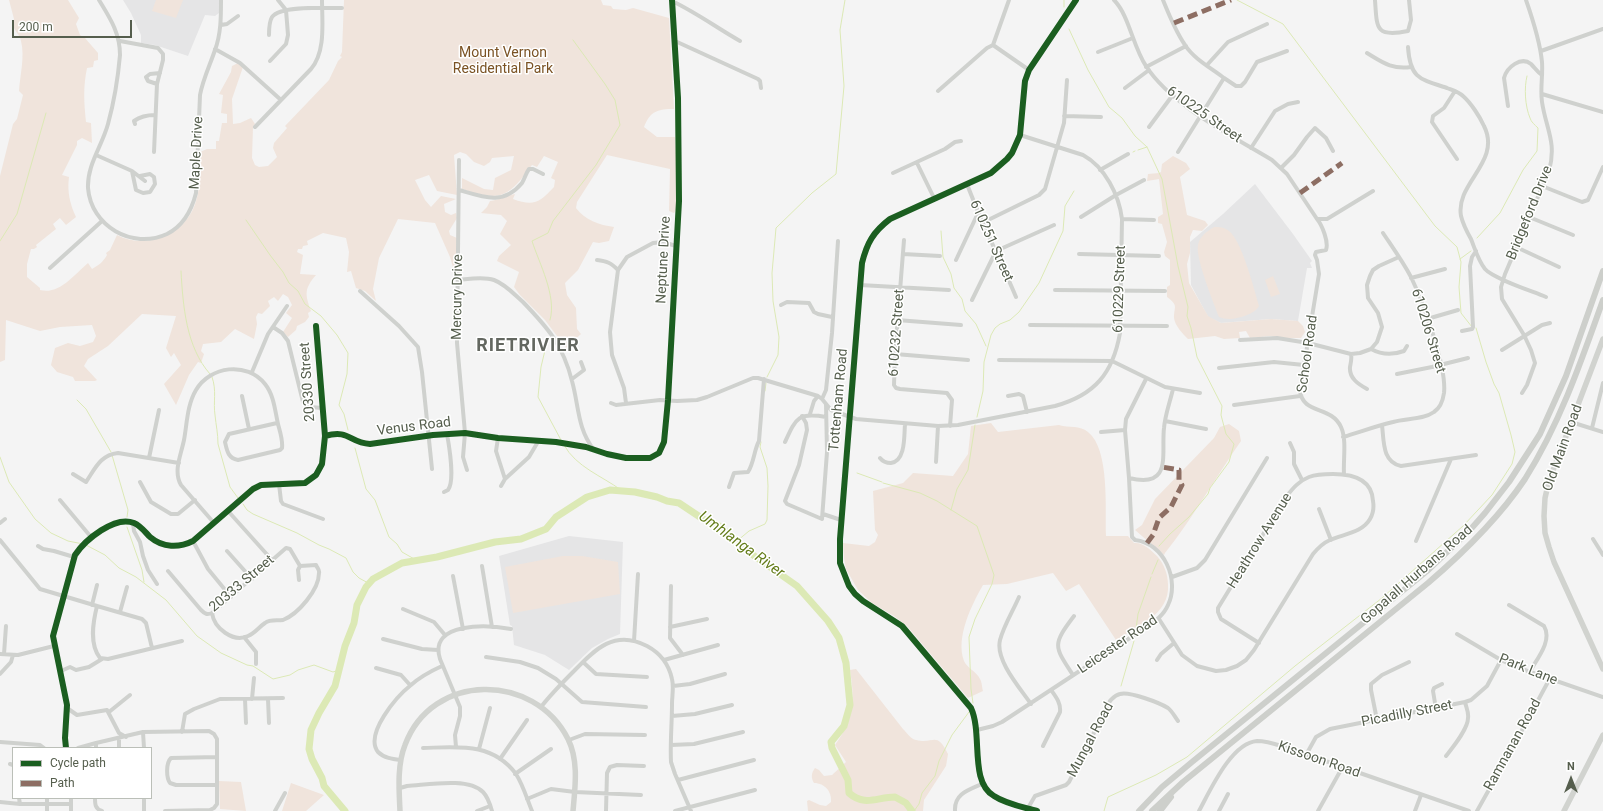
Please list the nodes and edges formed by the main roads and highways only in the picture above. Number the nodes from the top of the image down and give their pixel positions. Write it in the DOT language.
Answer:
graph roads {
  1 [pos="1603,271"];
  2 [pos="1603,300"];
  3 [pos="1183,782"];
  4 [pos="1139,811"];
  5 [pos="1152,811"];
  6 [pos="1160,811"];
  1 -- 4 [label="main road, Gopalall Hurbans Road"];
  2 -- 3 [label="main road, Gopalall Hurbans Road"];
  3 -- 5 [label="main road, Gopalall Hurbans Road"];
  3 -- 6 [label="main road"];
}
